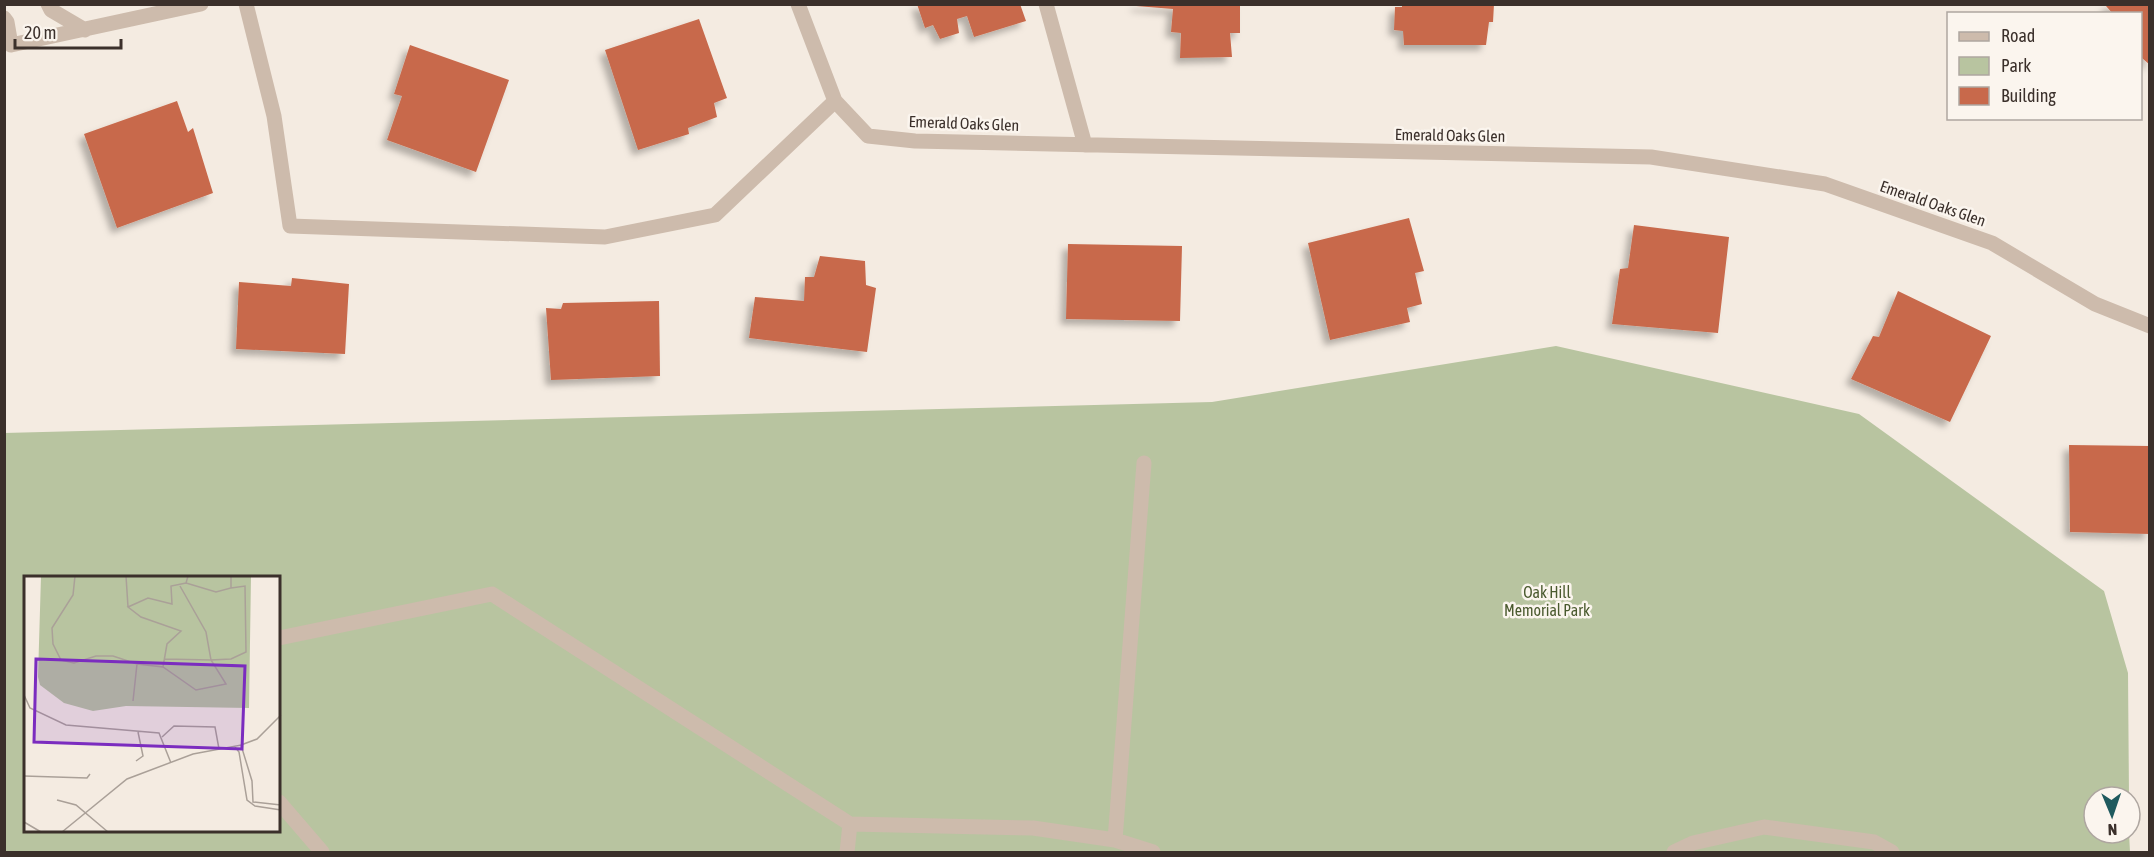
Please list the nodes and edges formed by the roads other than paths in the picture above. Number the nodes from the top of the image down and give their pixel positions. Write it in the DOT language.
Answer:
graph roads {
  1 [pos="48,4"];
  2 [pos="201,4"];
  3 [pos="246,4"];
  4 [pos="798,4"];
  5 [pos="1046,4"];
  6 [pos="4,18"];
  7 [pos="86,30"];
  8 [pos="8,46"];
  9 [pos="835,101"];
  10 [pos="1085,145"];
  11 [pos="2150,326"];
  12 [pos="1144,463"];
  13 [pos="280,638"];
  14 [pos="280,803"];
  15 [pos="850,825"];
  16 [pos="1115,840"];
  17 [pos="322,852"];
  18 [pos="848,852"];
  19 [pos="1153,852"];
  20 [pos="1674,852"];
  21 [pos="1892,852"];
  1 -- 7 [label="street"];
  2 -- 7 [label="street"];
  3 -- 9 [label="street"];
  4 -- 9 [label="street, Emerald Oaks Glen"];
  5 -- 10 [label="street"];
  6 -- 8 [label="street"];
  7 -- 8 [label="street"];
  9 -- 10 [label="street, Emerald Oaks Glen"];
  10 -- 11 [label="street, Emerald Oaks Glen"];
  12 -- 16 [label="street"];
  13 -- 15 [label="street"];
  14 -- 17 [label="street"];
  15 -- 16 [label="street"];
  15 -- 18 [label="street"];
  16 -- 19 [label="street"];
  20 -- 21 [label="street"];
}
